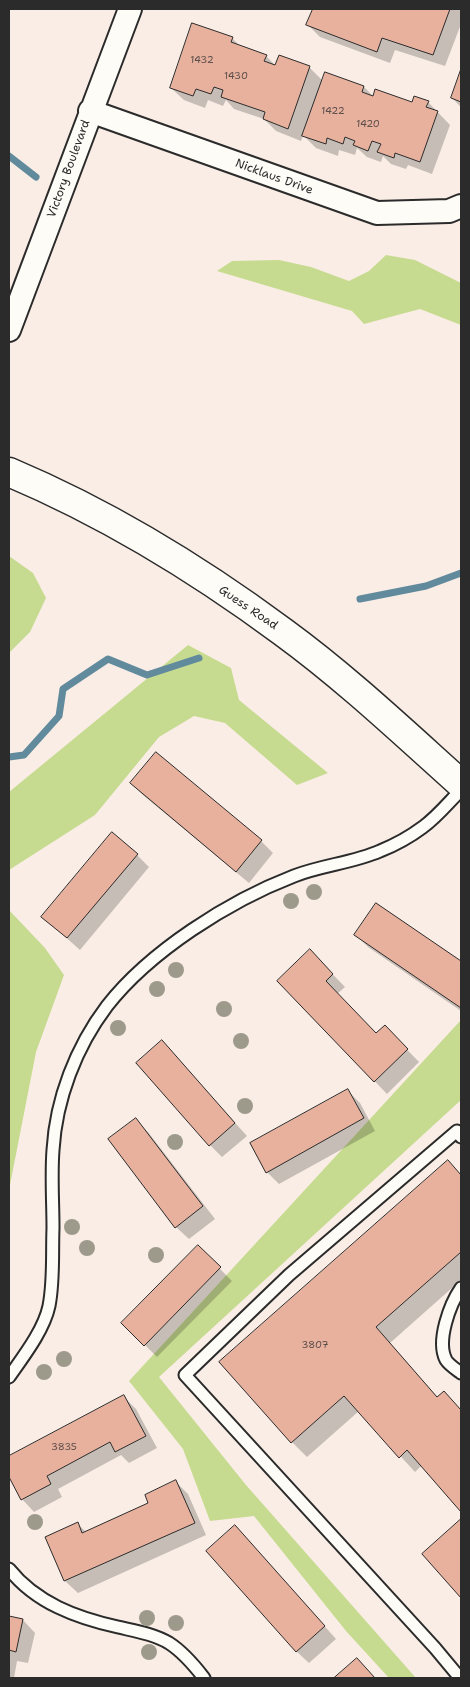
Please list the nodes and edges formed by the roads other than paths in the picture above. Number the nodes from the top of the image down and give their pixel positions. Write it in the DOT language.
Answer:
graph roads {
  1 [pos="130,9"];
  2 [pos="90,111"];
  3 [pos="461,206"];
  4 [pos="9,330"];
  5 [pos="9,472"];
  6 [pos="461,784"];
  7 [pos="461,790"];
  8 [pos="461,1137"];
  9 [pos="461,1288"];
  10 [pos="461,1373"];
  11 [pos="9,1377"];
  12 [pos="9,1569"];
  13 [pos="204,1678"];
  14 [pos="460,1678"];
  1 -- 2 [label="street, Victory Boulevard"];
  2 -- 3 [label="street, Nicklaus Drive"];
  2 -- 4 [label="street, Victory Boulevard"];
  5 -- 6 [label="main road, Guess Road"];
  7 -- 11 [label="lane"];
  8 -- 14 [label="lane"];
  9 -- 10 [label="lane"];
  12 -- 13 [label="lane"];
}
